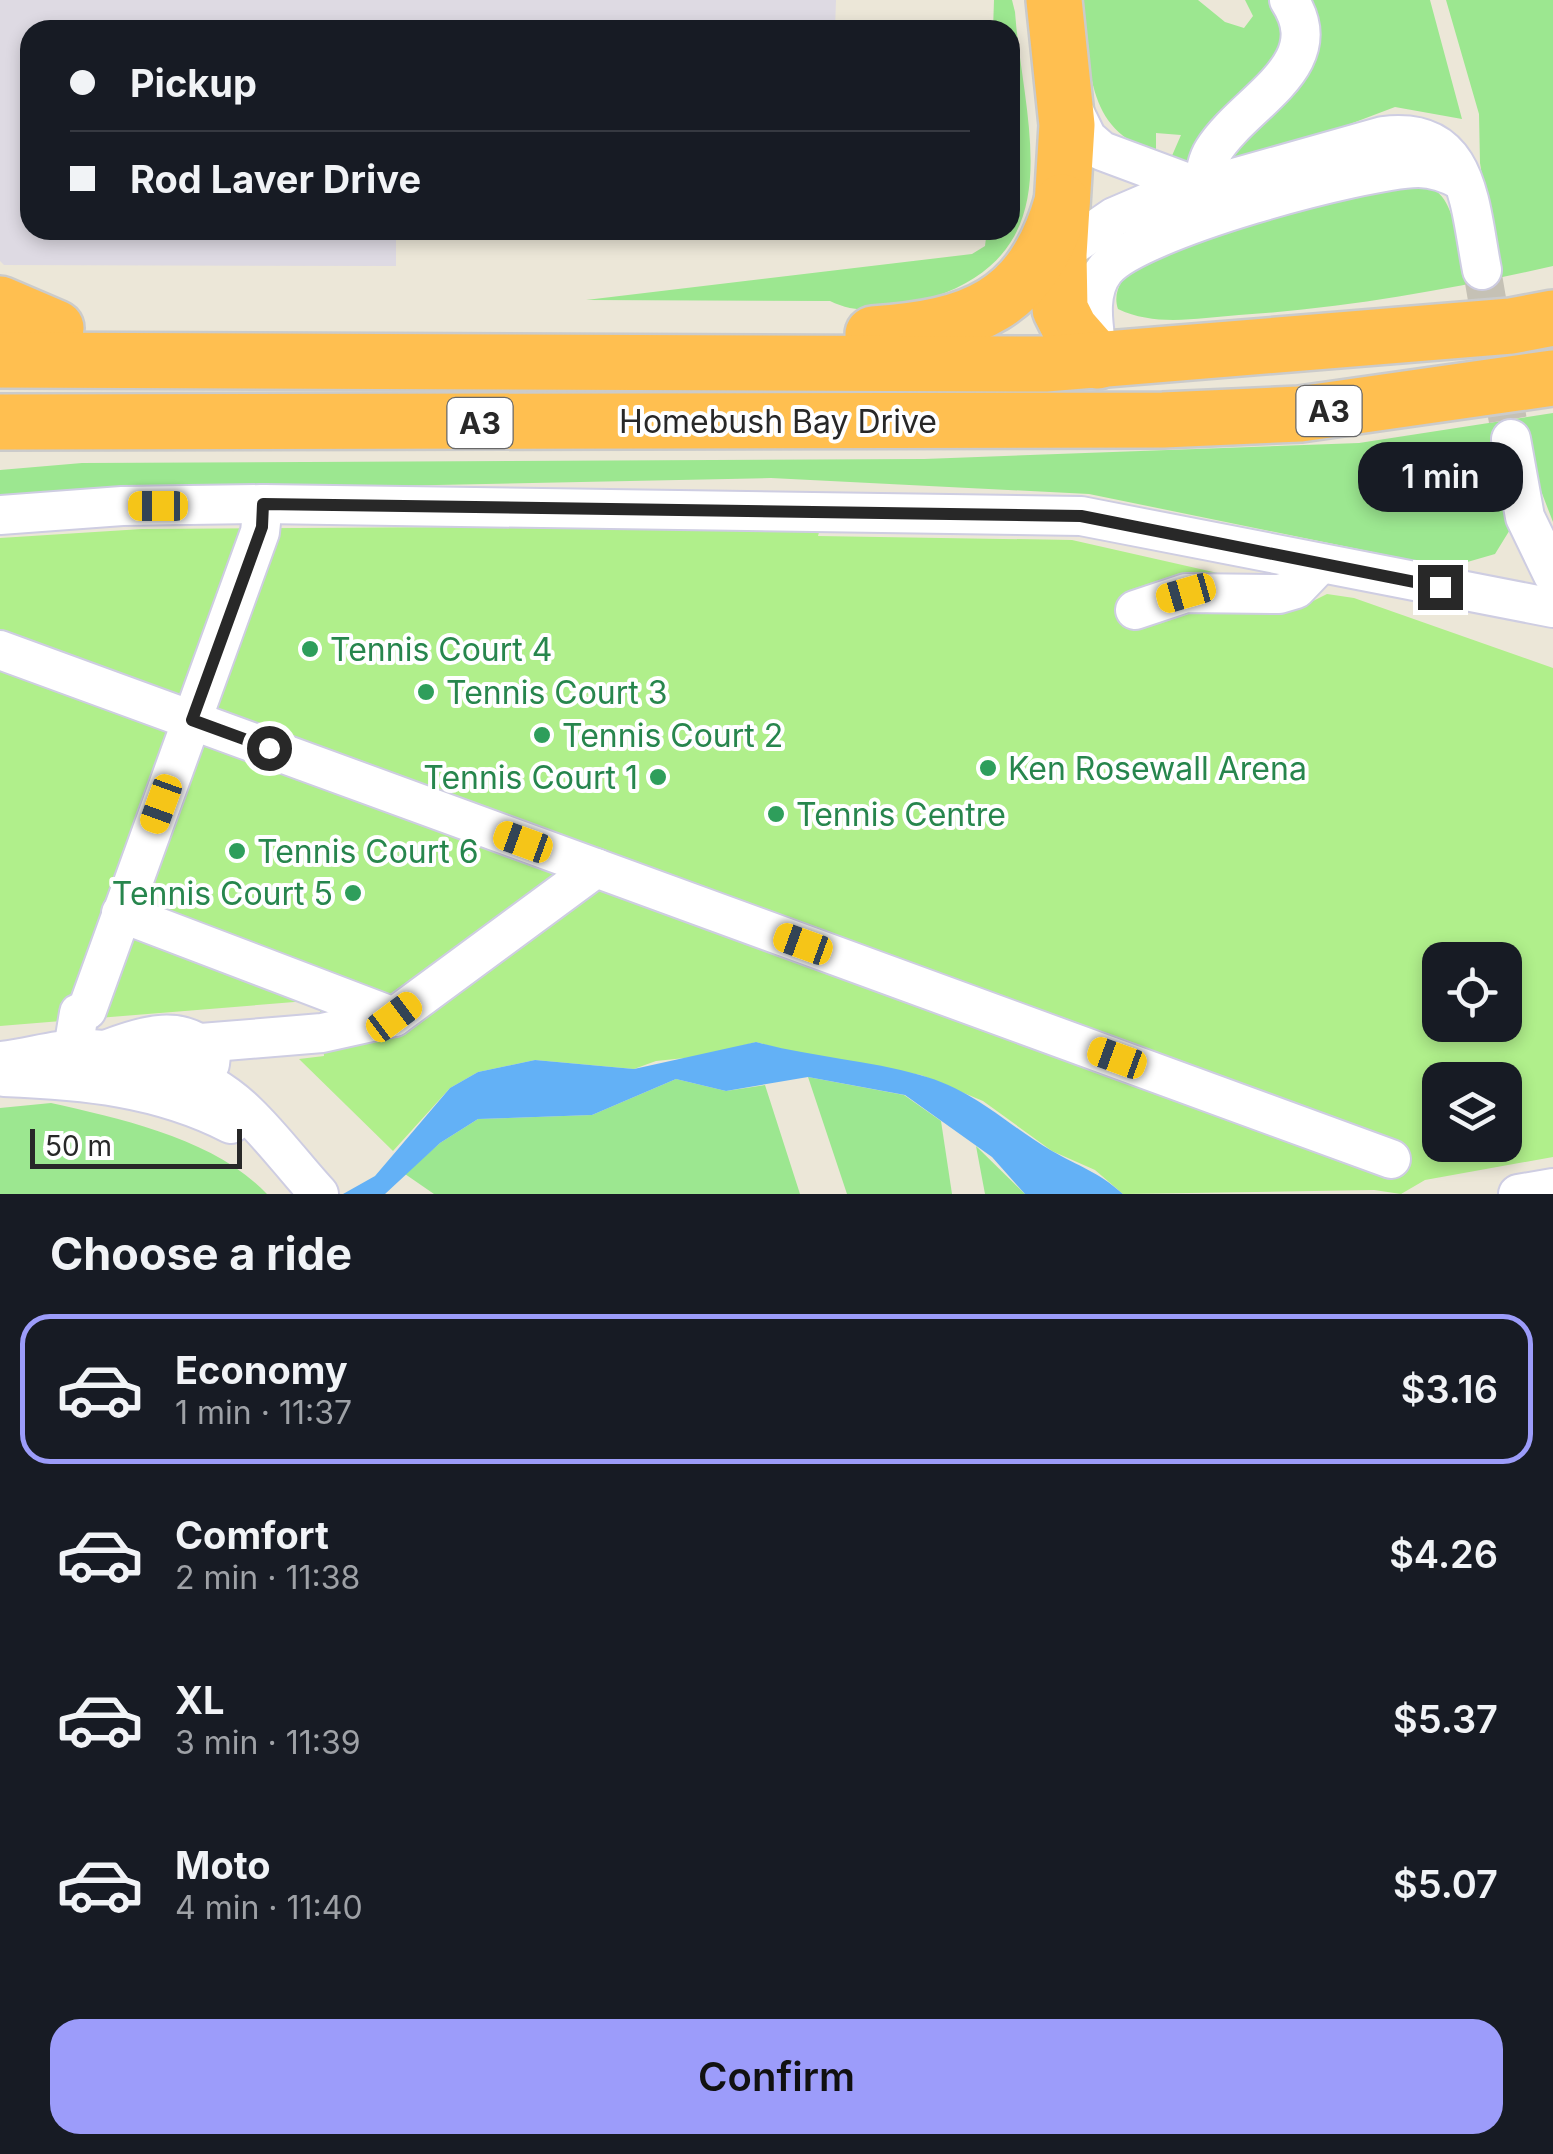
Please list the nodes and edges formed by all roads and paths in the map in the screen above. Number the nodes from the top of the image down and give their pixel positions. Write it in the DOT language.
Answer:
graph roads {
  1 [pos="1054,0"];
  2 [pos="1289,0"];
  3 [pos="1065,90"];
  4 [pos="1354,180"];
  5 [pos="1462,181"];
  6 [pos="1203,189"];
  7 [pos="1060,229"];
  8 [pos="1482,270"];
  9 [pos="1553,284"];
  10 [pos="0,304"];
  11 [pos="1553,318"];
  12 [pos="0,328"];
  13 [pos="56,328"];
  14 [pos="1178,355"];
  15 [pos="0,360"];
  16 [pos="350,360"];
  17 [pos="1098,360"];
  18 [pos="489,362"];
  19 [pos="1553,378"];
  20 [pos="1102,421"];
  21 [pos="0,422"];
  22 [pos="101,424"];
  23 [pos="1511,439"];
  24 [pos="0,448"];
  25 [pos="263,504"];
  26 [pos="0,515"];
  27 [pos="1320,564"];
  28 [pos="1553,575"];
  29 [pos="1553,608"];
  30 [pos="1134,610"];
  31 [pos="0,650"];
  32 [pos="192,720"];
  33 [pos="596,868"];
  34 [pos="121,913"];
  35 [pos="394,1017"];
  36 [pos="201,1043"];
  37 [pos="90,1049"];
  38 [pos="0,1060"];
  39 [pos="0,1077"];
  40 [pos="202,1095"];
  41 [pos="1392,1158"];
  42 [pos="1553,1188"];
  43 [pos="320,1194"];
  44 [pos="1518,1194"];
  1 -- 3 [label="highway"];
  2 -- 6 [label="street"];
  3 -- 6 [label="street"];
  3 -- 7 [label="highway"];
  4 -- 5 [label="street"];
  4 -- 6 [label="street"];
  4 -- 17 [label="street"];
  5 -- 6 [label="street"];
  5 -- 8 [label="street"];
  6 -- 7 [label="street"];
  7 -- 17 [label="highway"];
  7 -- 18 [label="highway"];
  9 -- 14 [label="highway"];
  10 -- 13 [label="highway"];
  11 -- 14 [label="highway, Homebush Bay Drive / A3"];
  12 -- 13 [label="highway"];
  13 -- 16 [label="highway"];
  14 -- 17 [label="highway, Homebush Bay Drive / A3"];
  15 -- 16 [label="highway, Homebush Bay Drive / A3"];
  16 -- 18 [label="highway, Homebush Bay Drive / A3"];
  17 -- 18 [label="highway, Homebush Bay Drive / A3"];
  17 -- 20 [label="highway"];
  19 -- 20 [label="highway, Homebush Bay Drive / A3"];
  20 -- 22 [label="highway, Homebush Bay Drive / A3"];
  21 -- 22 [label="highway, Homebush Bay Drive / A3"];
  22 -- 24 [label="highway"];
  23 -- 28 [label="street"];
  25 -- 26 [label="street"];
  25 -- 27 [label="street"];
  25 -- 32 [label="street"];
  27 -- 29 [label="street"];
  27 -- 30 [label="street"];
  31 -- 32 [label="street"];
  32 -- 33 [label="street"];
  32 -- 34 [label="street"];
  33 -- 35 [label="street"];
  33 -- 41 [label="street"];
  34 -- 35 [label="street"];
  34 -- 37 [label="street"];
  35 -- 36 [label="street"];
  36 -- 37 [label="street"];
  36 -- 40 [label="street"];
  37 -- 38 [label="street"];
  37 -- 40 [label="street"];
  39 -- 40 [label="street"];
  40 -- 43 [label="street"];
  42 -- 44 [label="street"];
}
